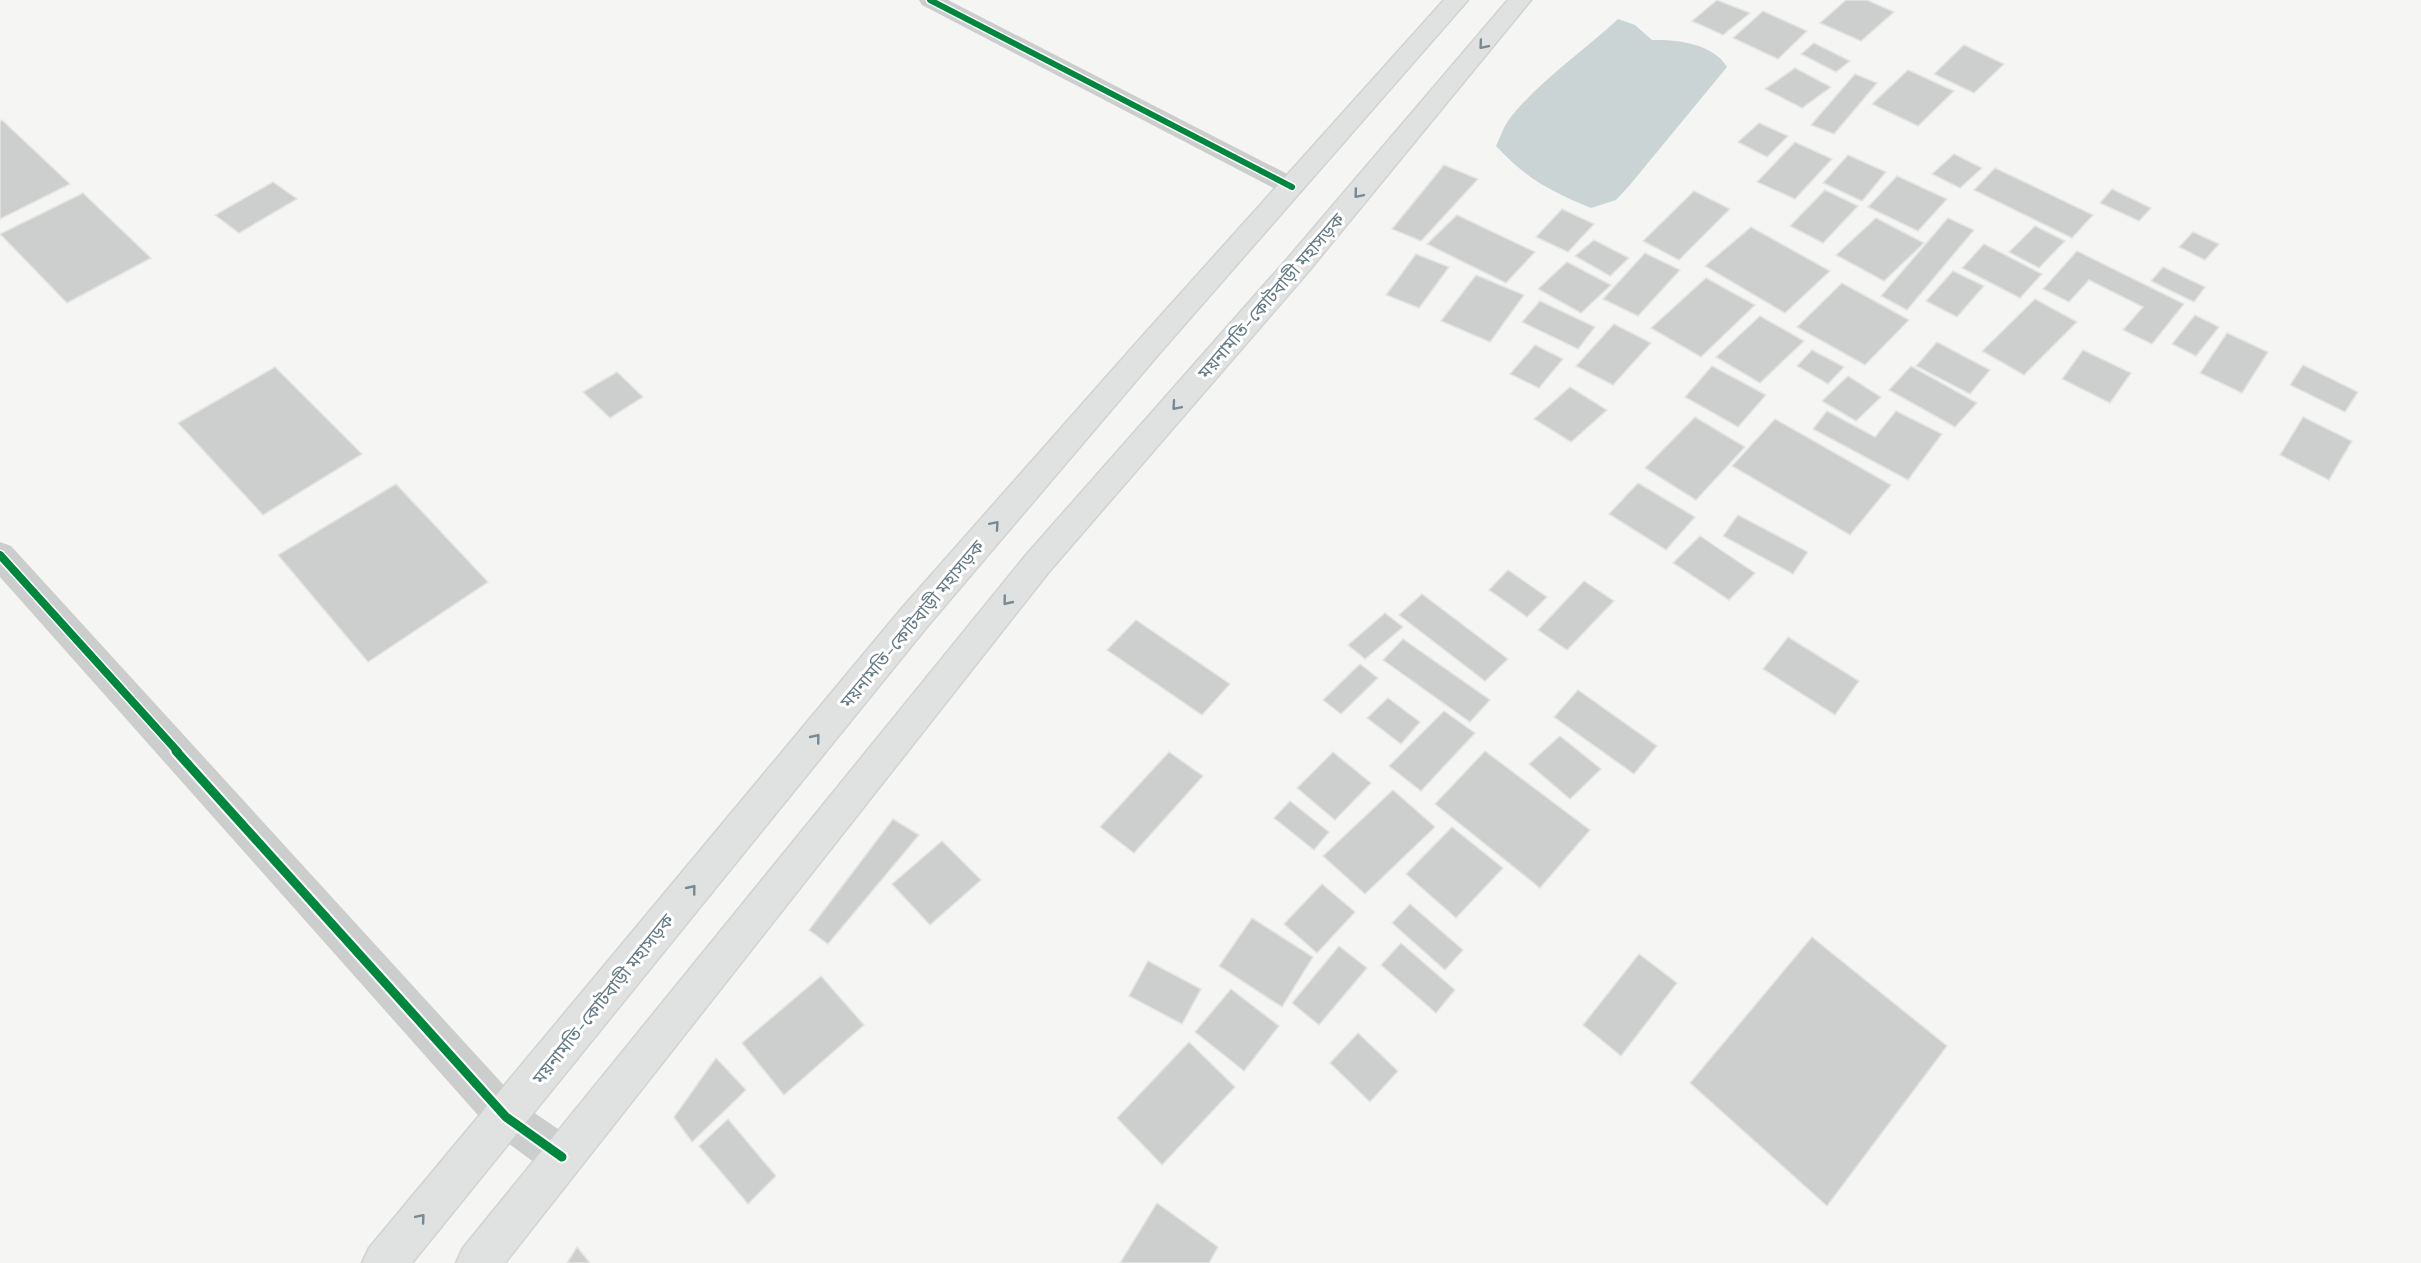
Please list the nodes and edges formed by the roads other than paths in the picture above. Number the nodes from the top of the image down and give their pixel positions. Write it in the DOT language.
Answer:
graph roads {
  1 [pos="930,0"];
  2 [pos="1457,0"];
  3 [pos="1520,0"];
  4 [pos="1292,187"];
  5 [pos="0,555"];
  6 [pos="506,1117"];
  7 [pos="561,1157"];
  8 [pos="384,1263"];
  9 [pos="478,1263"];
  1 -- 4 [label="street"];
  2 -- 4 [label="main road, ময়নামতি–কোটবাড়ী মহাসড়ক"];
  3 -- 7 [label="main road, ময়নামতি–কোটবাড়ী মহাসড়ক, one-way"];
  6 -- 4 [label="main road, ময়নামতি–কোটবাড়ী মহাসড়ক, one-way"];
  5 -- 6 [label="street"];
  6 -- 7 [label="street"];
  8 -- 6 [label="main road, ময়নামতি–কোটবাড়ী মহাসড়ক, one-way"];
  7 -- 9 [label="main road, ময়নামতি–কোটবাড়ী মহাসড়ক"];
}
